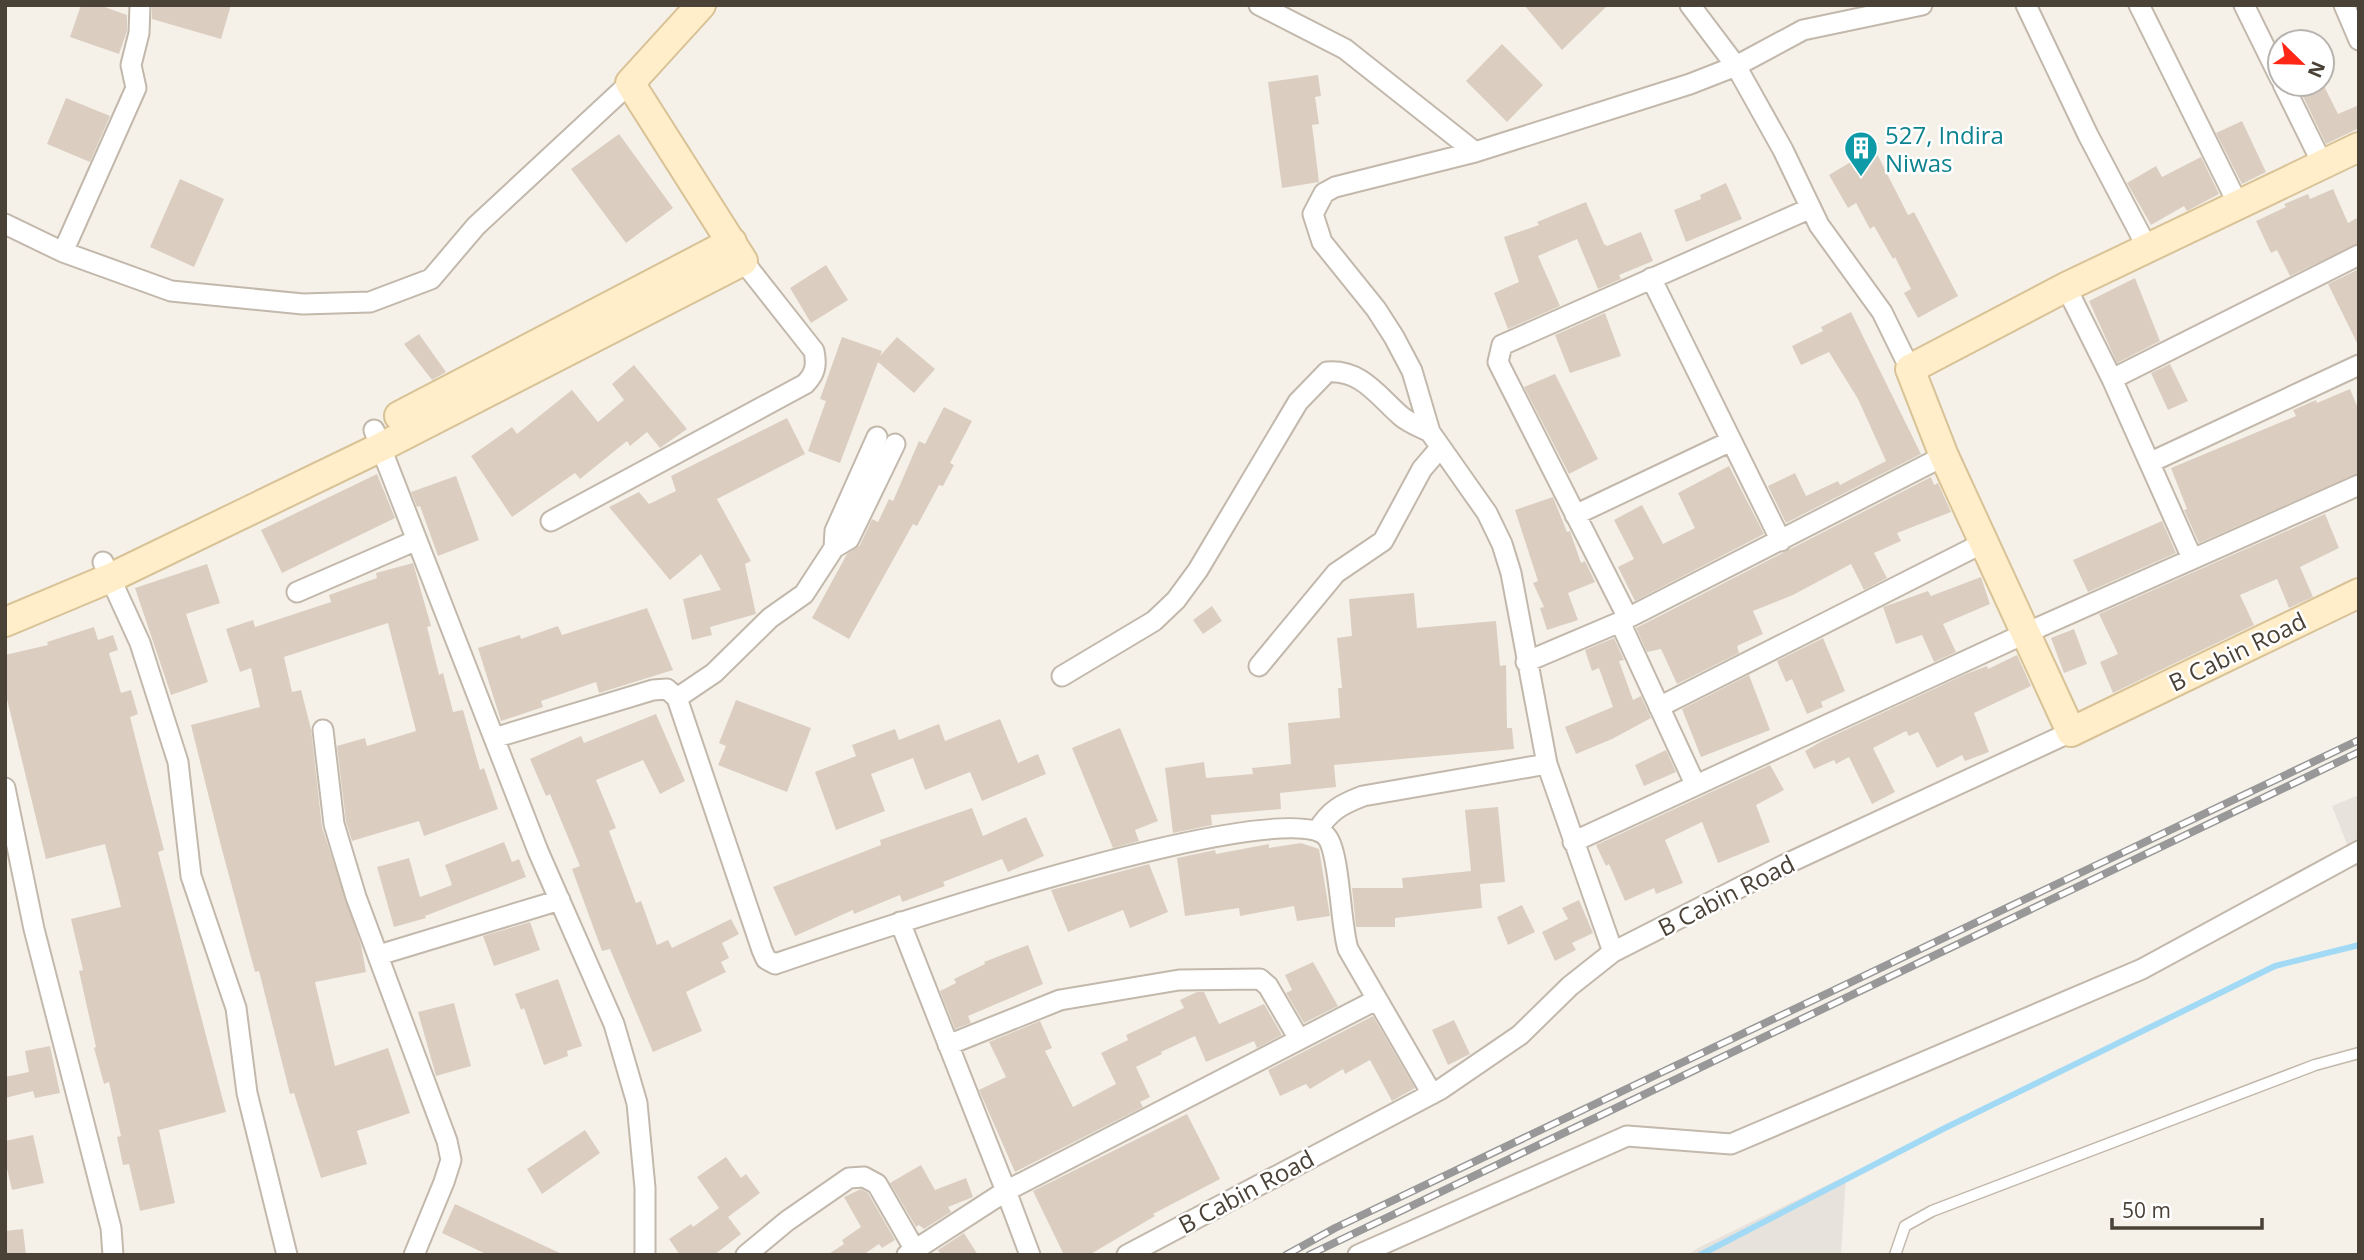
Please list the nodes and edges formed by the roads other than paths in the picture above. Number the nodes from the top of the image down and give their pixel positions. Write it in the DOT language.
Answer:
graph roads {
  1 [pos="140,5"];
  2 [pos="701,5"];
  3 [pos="1259,5"];
  4 [pos="1690,5"];
  5 [pos="1922,5"];
  6 [pos="2026,5"];
  7 [pos="2139,5"];
  8 [pos="2244,5"];
  9 [pos="2344,5"];
  10 [pos="2359,40"];
  11 [pos="2266,50"];
  12 [pos="1736,66"];
  13 [pos="630,83"];
  14 [pos="2290,98"];
  15 [pos="2359,147"];
  16 [pos="1475,152"];
  17 [pos="2323,165"];
  18 [pos="2239,206"];
  19 [pos="1811,208"];
  20 [pos="5,224"];
  21 [pos="2148,249"];
  22 [pos="738,251"];
  23 [pos="64,252"];
  24 [pos="2359,255"];
  25 [pos="1651,278"];
  26 [pos="2066,287"];
  27 [pos="2359,365"];
  28 [pos="1910,369"];
  29 [pos="2112,379"];
  30 [pos="377,438"];
  31 [pos="1435,440"];
  32 [pos="886,441"];
  33 [pos="1731,441"];
  34 [pos="1944,456"];
  35 [pos="2151,462"];
  36 [pos="2359,485"];
  37 [pos="1575,514"];
  38 [pos="551,521"];
  39 [pos="417,540"];
  40 [pos="1782,541"];
  41 [pos="1983,543"];
  42 [pos="2192,558"];
  43 [pos="107,570"];
  44 [pos="298,592"];
  45 [pos="2359,593"];
  46 [pos="5,605"];
  47 [pos="1624,620"];
  48 [pos="5,622"];
  49 [pos="2024,634"];
  50 [pos="1526,662"];
  51 [pos="1259,666"];
  52 [pos="1062,676"];
  53 [pos="677,698"];
  54 [pos="1659,707"];
  55 [pos="323,730"];
  56 [pos="2071,732"];
  57 [pos="494,738"];
  58 [pos="1547,764"];
  59 [pos="1695,784"];
  60 [pos="5,788"];
  61 [pos="1318,830"];
  62 [pos="1573,842"];
  63 [pos="2359,851"];
  64 [pos="560,900"];
  65 [pos="900,922"];
  66 [pos="1613,952"];
  67 [pos="379,955"];
  68 [pos="1376,1000"];
  69 [pos="1299,1039"];
  70 [pos="948,1045"];
  71 [pos="2359,1053"];
  72 [pos="1432,1094"];
  73 [pos="1006,1191"];
  74 [pos="911,1252"];
  75 [pos="113,1255"];
  76 [pos="287,1255"];
  77 [pos="414,1255"];
  78 [pos="645,1255"];
  79 [pos="746,1255"];
  80 [pos="1030,1255"];
  81 [pos="1127,1255"];
  82 [pos="1358,1255"];
  83 [pos="1895,1255"];
  1 -- 23 [label="street"];
  2 -- 13 [label="street"];
  3 -- 16 [label="street"];
  4 -- 12 [label="street"];
  5 -- 12 [label="street"];
  6 -- 21 [label="street"];
  7 -- 18 [label="street"];
  8 -- 11 [label="street"];
  9 -- 10 [label="street"];
  12 -- 16 [label="street"];
  12 -- 19 [label="street"];
  13 -- 22 [label="street"];
  13 -- 23 [label="street"];
  14 -- 17 [label="street"];
  15 -- 17 [label="street"];
  16 -- 31 [label="street"];
  17 -- 18 [label="street"];
  18 -- 21 [label="street"];
  19 -- 25 [label="street"];
  19 -- 28 [label="street"];
  20 -- 23 [label="street"];
  21 -- 26 [label="street"];
  22 -- 30 [label="street"];
  22 -- 38 [label="street"];
  24 -- 29 [label="street"];
  25 -- 33 [label="street"];
  25 -- 37 [label="street"];
  26 -- 28 [label="street"];
  26 -- 29 [label="street"];
  27 -- 35 [label="street"];
  28 -- 34 [label="street"];
  29 -- 35 [label="street"];
  30 -- 39 [label="street"];
  30 -- 43 [label="street"];
  31 -- 50 [label="street"];
  31 -- 51 [label="street"];
  31 -- 52 [label="street"];
  32 -- 53 [label="street"];
  33 -- 37 [label="street"];
  33 -- 40 [label="street"];
  34 -- 40 [label="street"];
  34 -- 41 [label="street"];
  35 -- 42 [label="street"];
  36 -- 42 [label="street"];
  37 -- 47 [label="street"];
  39 -- 44 [label="street"];
  39 -- 57 [label="street"];
  40 -- 47 [label="street"];
  41 -- 49 [label="street"];
  41 -- 54 [label="street"];
  42 -- 49 [label="street"];
  43 -- 46 [label="street"];
  43 -- 48 [label="street"];
  43 -- 76 [label="street"];
  45 -- 56 [label="street, B Cabin Road"];
  47 -- 50 [label="street"];
  47 -- 54 [label="street"];
  49 -- 56 [label="street"];
  49 -- 59 [label="street"];
  50 -- 58 [label="street"];
  53 -- 57 [label="street"];
  53 -- 65 [label="street"];
  54 -- 59 [label="street"];
  55 -- 67 [label="street"];
  56 -- 66 [label="street, B Cabin Road"];
  57 -- 64 [label="street"];
  58 -- 61 [label="street"];
  58 -- 62 [label="street"];
  59 -- 62 [label="street"];
  60 -- 75 [label="street"];
  61 -- 65 [label="street"];
  61 -- 68 [label="street"];
  62 -- 66 [label="street"];
  63 -- 82 [label="street"];
  64 -- 67 [label="street"];
  64 -- 78 [label="street"];
  65 -- 70 [label="street"];
  66 -- 72 [label="street, B Cabin Road"];
  67 -- 77 [label="street"];
  68 -- 69 [label="street"];
  68 -- 72 [label="street"];
  69 -- 70 [label="street"];
  69 -- 73 [label="street"];
  70 -- 73 [label="street"];
  71 -- 83 [label="lane"];
  72 -- 81 [label="street, B Cabin Road"];
  73 -- 74 [label="street"];
  73 -- 80 [label="street"];
  74 -- 79 [label="street"];
}
